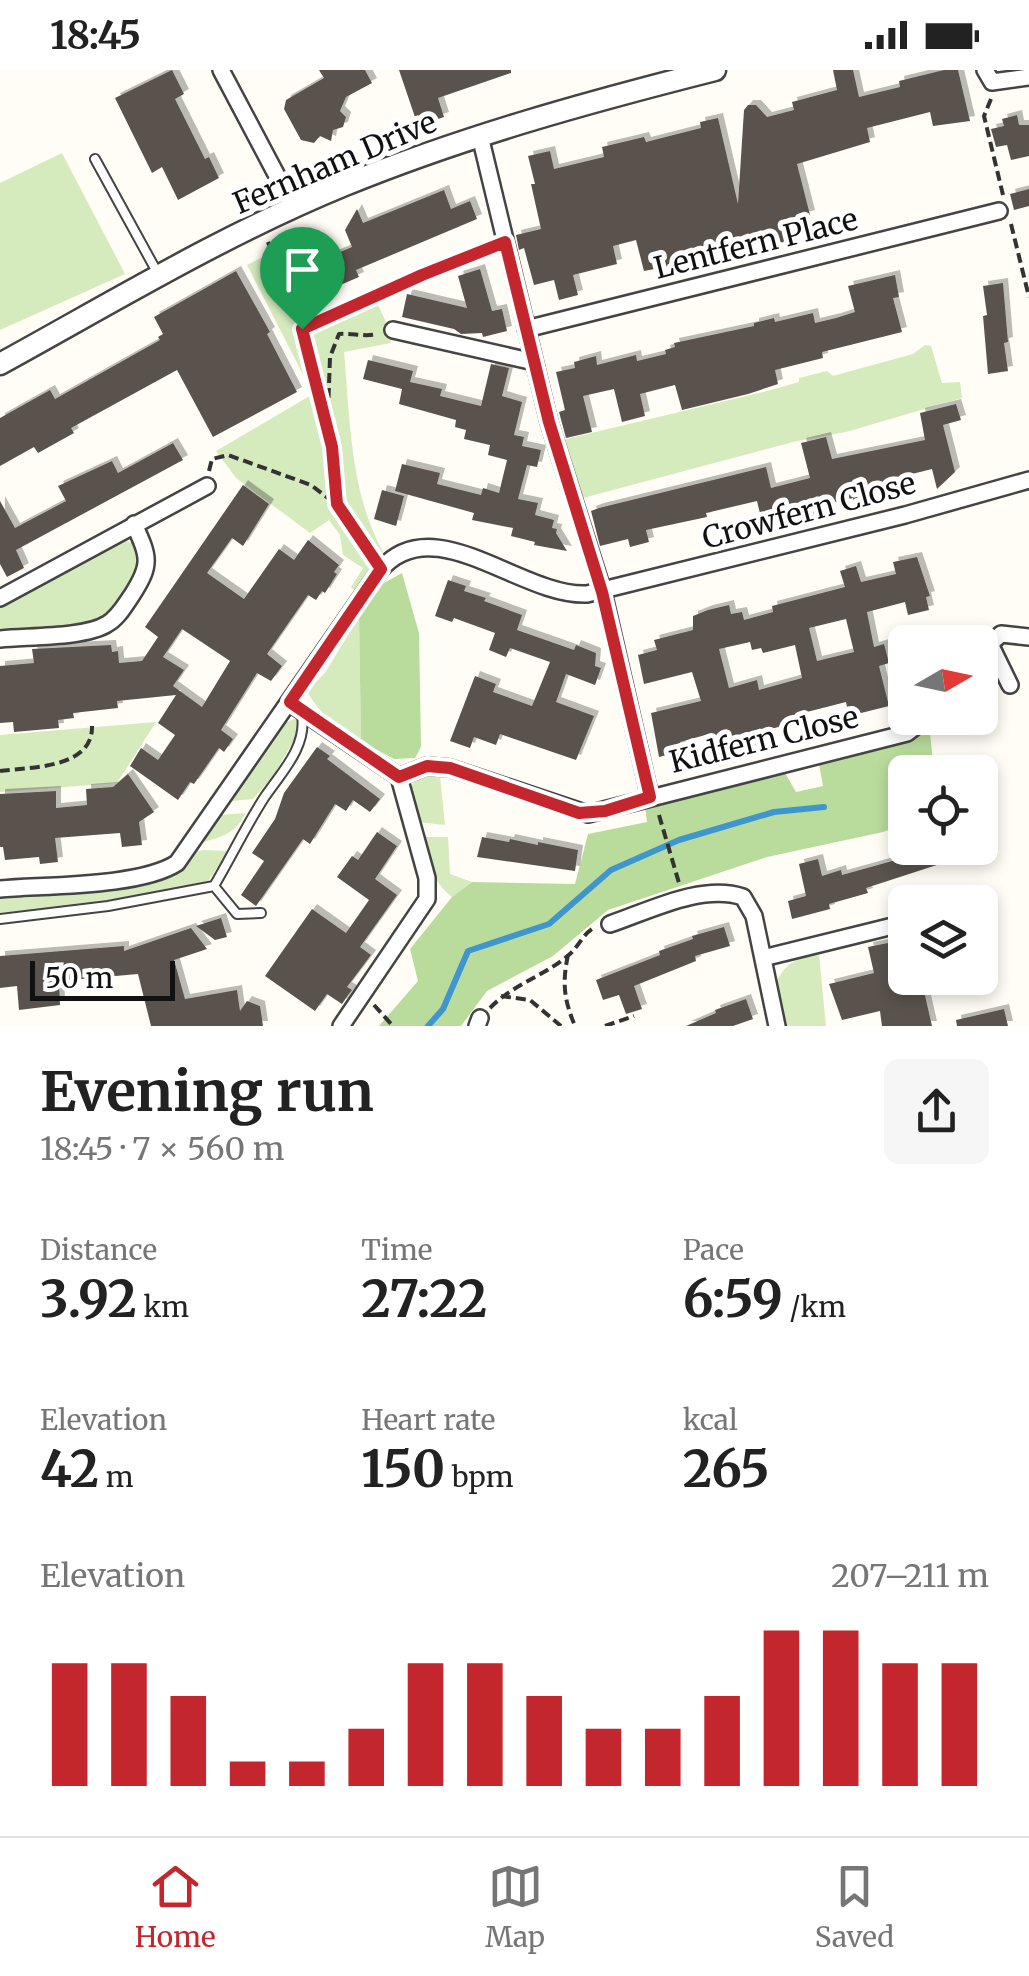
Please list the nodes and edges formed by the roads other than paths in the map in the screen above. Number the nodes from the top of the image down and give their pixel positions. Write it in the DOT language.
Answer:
graph roads {
  1 [pos="222,70"];
  2 [pos="715,70"];
  3 [pos="985,70"];
  4 [pos="1029,76"];
  5 [pos="480,136"];
  6 [pos="95,159"];
  7 [pos="1002,206"];
  8 [pos="294,208"];
  9 [pos="160,276"];
  10 [pos="526,329"];
  11 [pos="394,330"];
  12 [pos="534,362"];
  13 [pos="0,364"];
  14 [pos="1029,480"];
  15 [pos="206,486"];
  16 [pos="134,524"];
  17 [pos="602,592"];
  18 [pos="0,598"];
  19 [pos="1029,637"];
  20 [pos="0,639"];
  21 [pos="1010,685"];
  22 [pos="296,707"];
  23 [pos="899,735"];
  24 [pos="399,777"];
  25 [pos="650,797"];
  26 [pos="214,886"];
  27 [pos="0,889"];
  28 [pos="262,914"];
  29 [pos="0,919"];
  30 [pos="610,924"];
  31 [pos="888,927"];
  32 [pos="763,958"];
  33 [pos="342,1026"];
  34 [pos="777,1026"];
  1 -- 8 [label="street"];
  2 -- 5 [label="street, Fernham Drive"];
  3 -- 4 [label="street"];
  5 -- 8 [label="street, Fernham Drive"];
  5 -- 10 [label="street"];
  6 -- 9 [label="lane"];
  7 -- 10 [label="street, Lentfern Place"];
  8 -- 9 [label="street, Fernham Drive"];
  9 -- 13 [label="street, Fernham Drive"];
  10 -- 12 [label="street"];
  11 -- 12 [label="street"];
  12 -- 17 [label="street"];
  14 -- 17 [label="street, Crowfern Close"];
  15 -- 16 [label="street"];
  16 -- 18 [label="street"];
  16 -- 20 [label="street"];
  17 -- 22 [label="street, Crowfern Close"];
  17 -- 25 [label="street"];
  19 -- 21 [label="street"];
  22 -- 24 [label="street"];
  22 -- 26 [label="lane"];
  22 -- 27 [label="street"];
  23 -- 25 [label="street, Kidfern Close"];
  24 -- 25 [label="street, Kidfern Close"];
  24 -- 33 [label="street"];
  26 -- 28 [label="lane"];
  26 -- 29 [label="lane"];
  30 -- 32 [label="street"];
  31 -- 32 [label="street"];
  32 -- 34 [label="street"];
}
